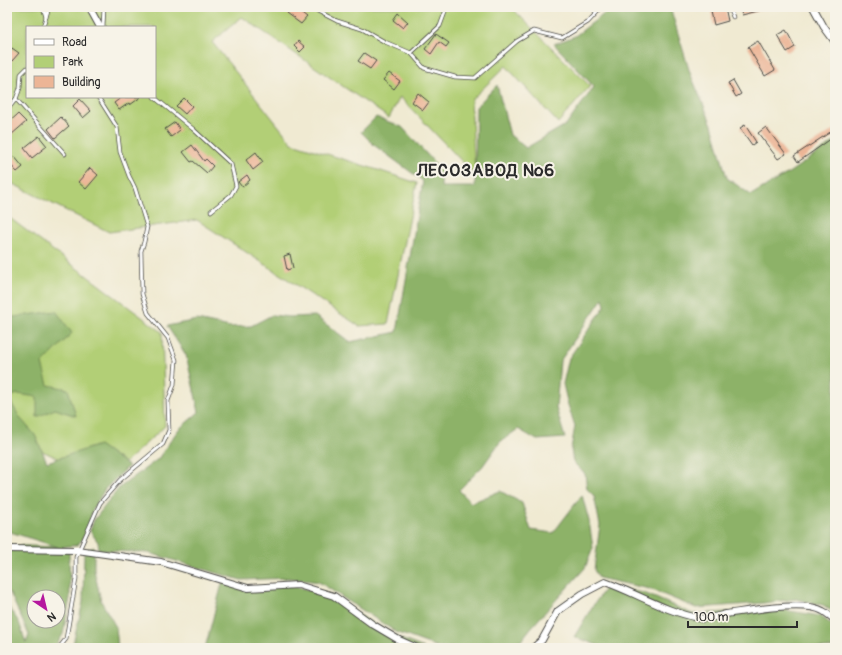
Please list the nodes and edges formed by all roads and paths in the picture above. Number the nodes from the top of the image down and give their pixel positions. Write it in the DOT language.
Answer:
graph roads {
  1 [pos="43,7"];
  2 [pos="49,7"];
  3 [pos="88,7"];
  4 [pos="104,7"];
  5 [pos="310,7"];
  6 [pos="448,7"];
  7 [pos="602,7"];
  8 [pos="729,7"];
  9 [pos="813,7"];
  10 [pos="46,17"];
  11 [pos="733,17"];
  12 [pos="43,26"];
  13 [pos="101,26"];
  14 [pos="102,26"];
  15 [pos="835,42"];
  16 [pos="411,53"];
  17 [pos="26,69"];
  18 [pos="99,98"];
  19 [pos="155,98"];
  20 [pos="16,99"];
  21 [pos="7,110"];
  22 [pos="65,154"];
  23 [pos="211,211"];
  24 [pos="7,549"];
  25 [pos="77,550"];
  26 [pos="835,620"];
  27 [pos="59,648"];
  28 [pos="417,648"];
  29 [pos="533,648"];
  1 -- 10 [label="lane"];
  2 -- 10 [label="lane"];
  3 -- 13 [label="street"];
  4 -- 14 [label="lane"];
  5 -- 16 [label="lane"];
  6 -- 16 [label="lane"];
  7 -- 16 [label="lane"];
  8 -- 11 [label="lane"];
  9 -- 15 [label="street"];
  10 -- 12 [label="lane"];
  17 -- 20 [label="lane"];
  18 -- 25 [label="lane"];
  19 -- 23 [label="lane"];
  20 -- 21 [label="lane"];
  20 -- 22 [label="lane"];
  24 -- 25 [label="street"];
  25 -- 27 [label="lane"];
  25 -- 28 [label="street"];
  26 -- 29 [label="street"];
}
